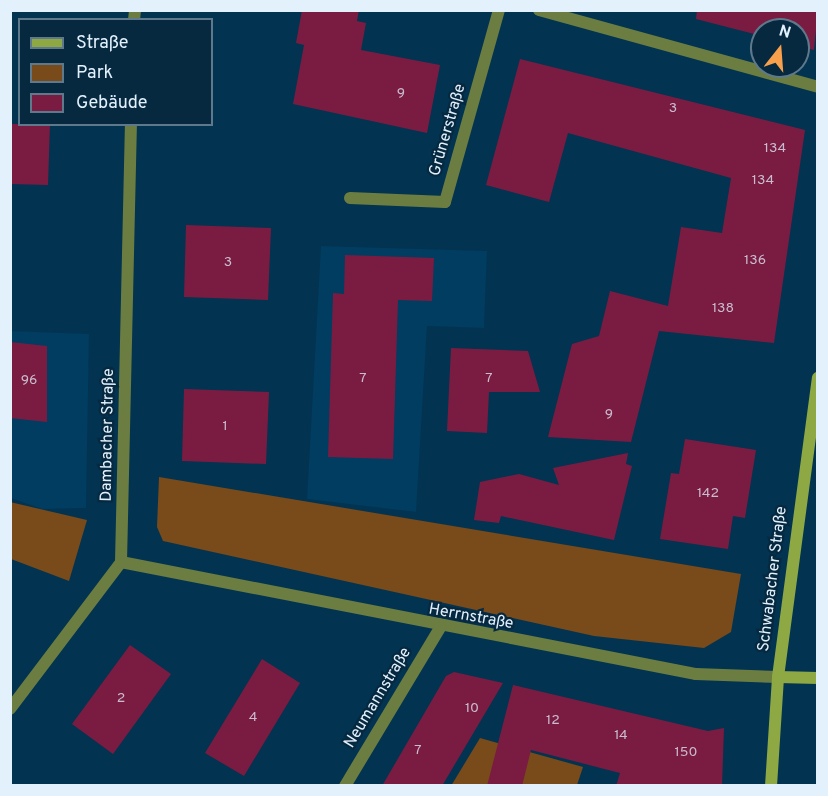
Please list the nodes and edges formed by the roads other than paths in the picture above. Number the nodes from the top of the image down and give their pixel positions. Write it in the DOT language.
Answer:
graph roads {
  1 [pos="499,10"];
  2 [pos="539,10"];
  3 [pos="818,87"];
  4 [pos="131,126"];
  5 [pos="350,198"];
  6 [pos="818,378"];
  7 [pos="122,562"];
  8 [pos="440,628"];
  9 [pos="778,677"];
  10 [pos="818,678"];
  11 [pos="10,709"];
  12 [pos="345,786"];
  13 [pos="771,786"];
  1 -- 5 [label="street, Grünerstraße"];
  2 -- 3 [label="street"];
  4 -- 7 [label="street, Dambacher Straße"];
  6 -- 9 [label="main road, Schwabacher Straße"];
  7 -- 8 [label="street, Herrnstraße"];
  7 -- 11 [label="street"];
  8 -- 9 [label="street, Herrnstraße"];
  8 -- 12 [label="street, Neumannstraße"];
  9 -- 10 [label="main road, Herrnstraße"];
  9 -- 13 [label="main road, Schwabacher Straße"];
}
